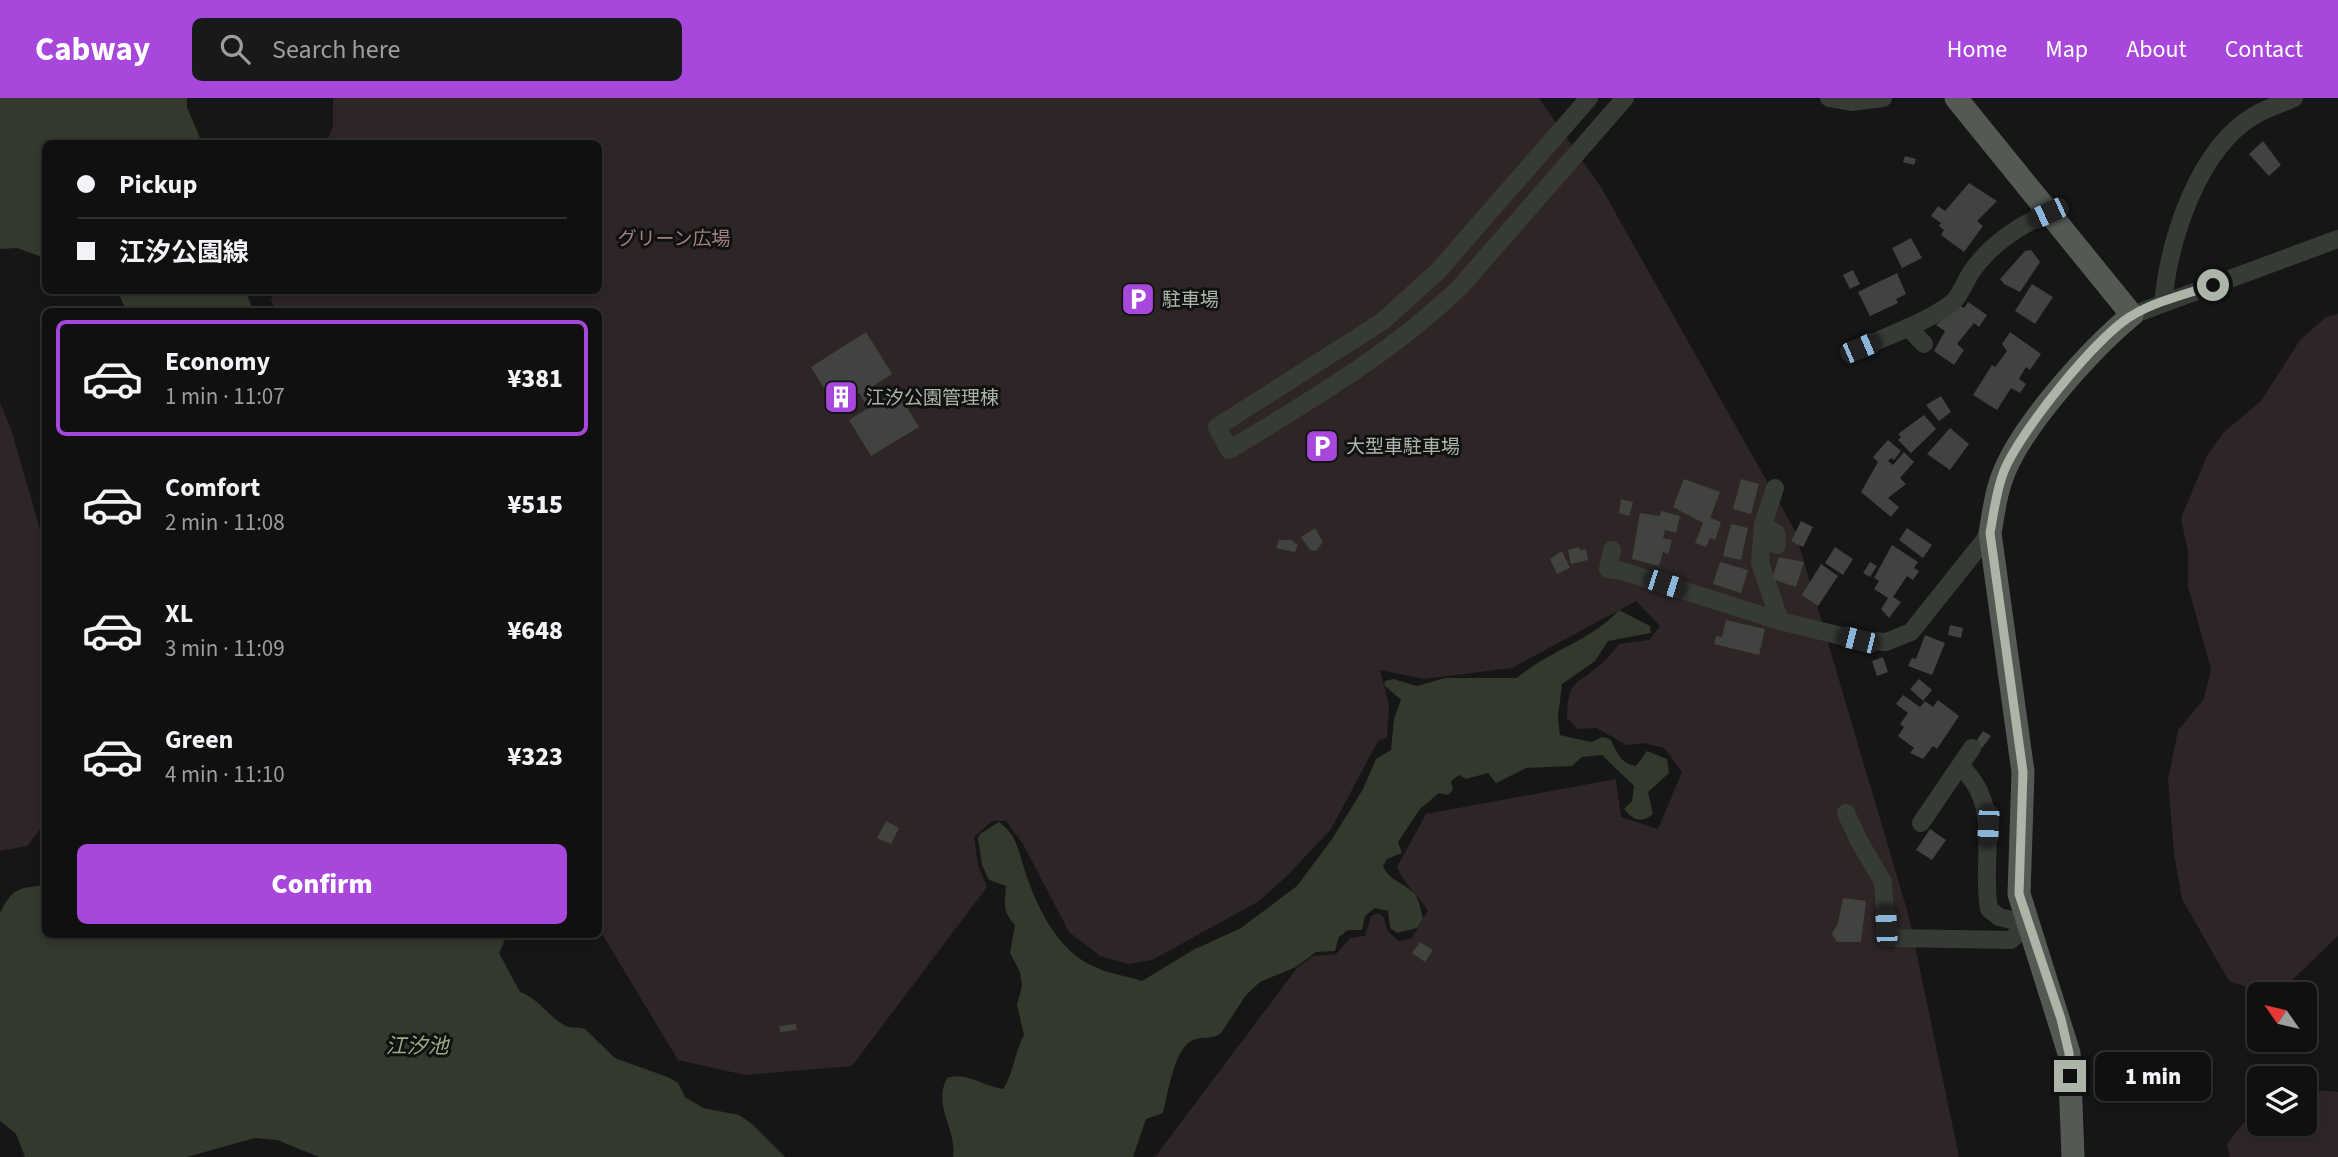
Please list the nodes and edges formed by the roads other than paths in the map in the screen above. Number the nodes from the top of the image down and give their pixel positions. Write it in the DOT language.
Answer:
graph roads {
  1 [pos="1589,98"];
  2 [pos="1625,98"];
  3 [pos="1829,98"];
  4 [pos="1883,98"];
  5 [pos="1956,98"];
  6 [pos="2294,98"];
  7 [pos="2048,213"];
  8 [pos="2338,239"];
  9 [pos="2163,303"];
  10 [pos="2132,315"];
  11 [pos="1908,327"];
  12 [pos="1924,344"];
  13 [pos="1860,348"];
  14 [pos="1775,488"];
  15 [pos="1763,525"];
  16 [pos="1990,533"];
  17 [pos="1777,545"];
  18 [pos="1612,550"];
  19 [pos="1780,621"];
  20 [pos="1972,748"];
  21 [pos="1960,766"];
  22 [pos="1846,813"];
  23 [pos="1921,823"];
  24 [pos="2028,924"];
  25 [pos="2073,1157"];
  1 -- 2 [label="street"];
  3 -- 4 [label="street"];
  5 -- 7 [label="main road"];
  6 -- 9 [label="street"];
  7 -- 10 [label="main road"];
  7 -- 11 [label="street"];
  8 -- 9 [label="street"];
  9 -- 10 [label="street"];
  10 -- 16 [label="main road"];
  11 -- 12 [label="street"];
  11 -- 13 [label="street"];
  14 -- 15 [label="street"];
  15 -- 17 [label="street"];
  15 -- 19 [label="street"];
  16 -- 19 [label="street"];
  16 -- 24 [label="main road"];
  18 -- 19 [label="street"];
  20 -- 21 [label="street"];
  21 -- 23 [label="street"];
  21 -- 24 [label="street"];
  22 -- 24 [label="street"];
  24 -- 25 [label="main road"];
}
